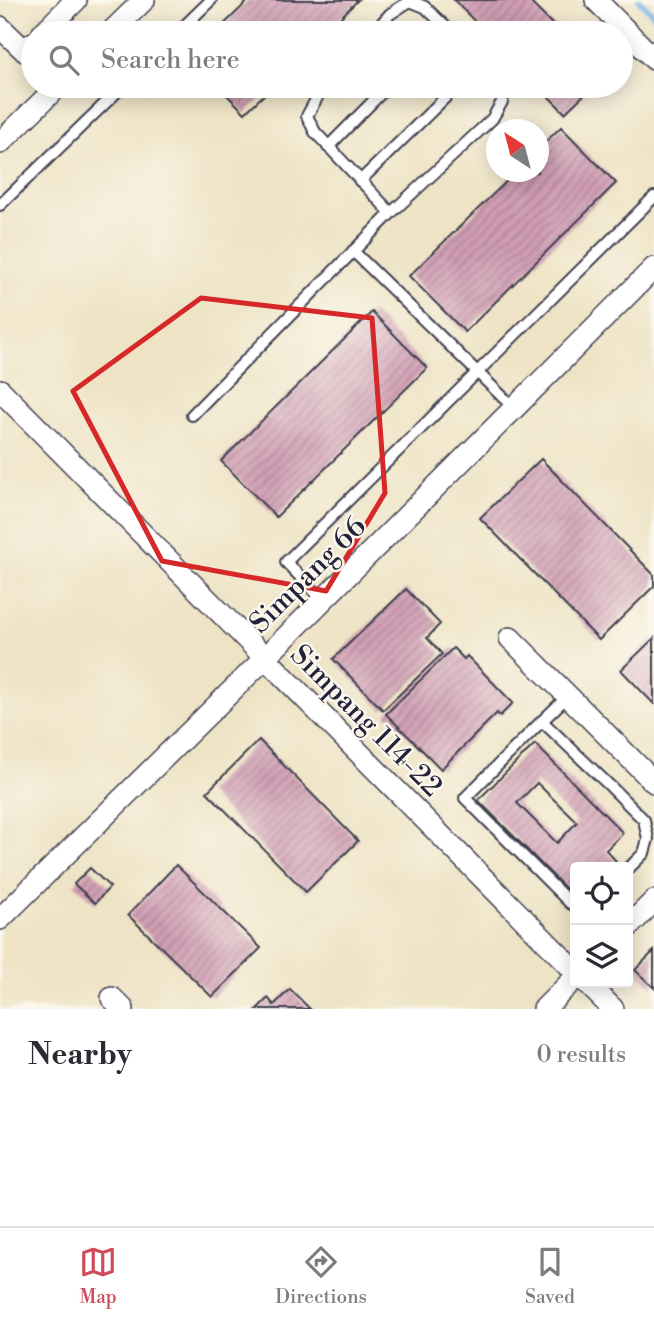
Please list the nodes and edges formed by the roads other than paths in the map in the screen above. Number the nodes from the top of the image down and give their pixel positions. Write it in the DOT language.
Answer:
graph roads {
  1 [pos="76,0"];
  2 [pos="144,0"];
  3 [pos="211,0"];
  4 [pos="596,0"];
  5 [pos="55,21"];
  6 [pos="122,21"];
  7 [pos="189,21"];
  8 [pos="384,21"];
  9 [pos="437,21"];
  10 [pos="617,21"];
  11 [pos="0,27"];
  12 [pos="633,38"];
  13 [pos="21,47"];
  14 [pos="654,59"];
  15 [pos="46,98"];
  16 [pos="111,98"];
  17 [pos="317,98"];
  18 [pos="376,98"];
  19 [pos="445,98"];
  20 [pos="503,98"];
  21 [pos="0,143"];
  22 [pos="328,147"];
  23 [pos="360,181"];
  24 [pos="654,197"];
  25 [pos="0,205"];
  26 [pos="391,213"];
  27 [pos="353,251"];
  28 [pos="654,268"];
  29 [pos="477,373"];
  30 [pos="0,390"];
  31 [pos="514,408"];
  32 [pos="192,415"];
  33 [pos="323,600"];
  34 [pos="510,638"];
  35 [pos="264,659"];
  36 [pos="568,696"];
  37 [pos="542,721"];
  38 [pos="654,782"];
  39 [pos="645,853"];
  40 [pos="654,863"];
  41 [pos="633,864"];
  42 [pos="654,901"];
  43 [pos="570,903"];
  44 [pos="0,919"];
  45 [pos="630,925"];
  46 [pos="570,966"];
  47 [pos="570,983"];
  48 [pos="592,988"];
  49 [pos="544,1009"];
  50 [pos="613,1009"];
  1 -- 5 [label="street"];
  2 -- 6 [label="street"];
  3 -- 7 [label="lane"];
  4 -- 10 [label="street"];
  8 -- 9 [label="lane"];
  11 -- 13 [label="street"];
  12 -- 14 [label="street"];
  15 -- 21 [label="street"];
  16 -- 25 [label="lane"];
  17 -- 22 [label="lane"];
  18 -- 22 [label="lane"];
  19 -- 23 [label="lane"];
  20 -- 26 [label="lane"];
  22 -- 23 [label="lane"];
  23 -- 26 [label="lane"];
  24 -- 29 [label="lane"];
  26 -- 27 [label="lane"];
  27 -- 29 [label="lane"];
  27 -- 32 [label="lane"];
  28 -- 31 [label="street, Simpang 66"];
  29 -- 31 [label="lane"];
  29 -- 33 [label="lane"];
  30 -- 35 [label="street, Simpang 114-22"];
  31 -- 33 [label="street, Simpang 66"];
  33 -- 35 [label="street, Simpang 66"];
  34 -- 36 [label="street"];
  35 -- 44 [label="street, Simpang 66"];
  35 -- 46 [label="street, Simpang 114-22"];
  36 -- 37 [label="lane"];
  36 -- 38 [label="street"];
  37 -- 39 [label="lane"];
  37 -- 43 [label="lane"];
  39 -- 40 [label="lane"];
  39 -- 41 [label="lane"];
  42 -- 45 [label="street"];
  47 -- 49 [label="street"];
  48 -- 50 [label="street"];
}
